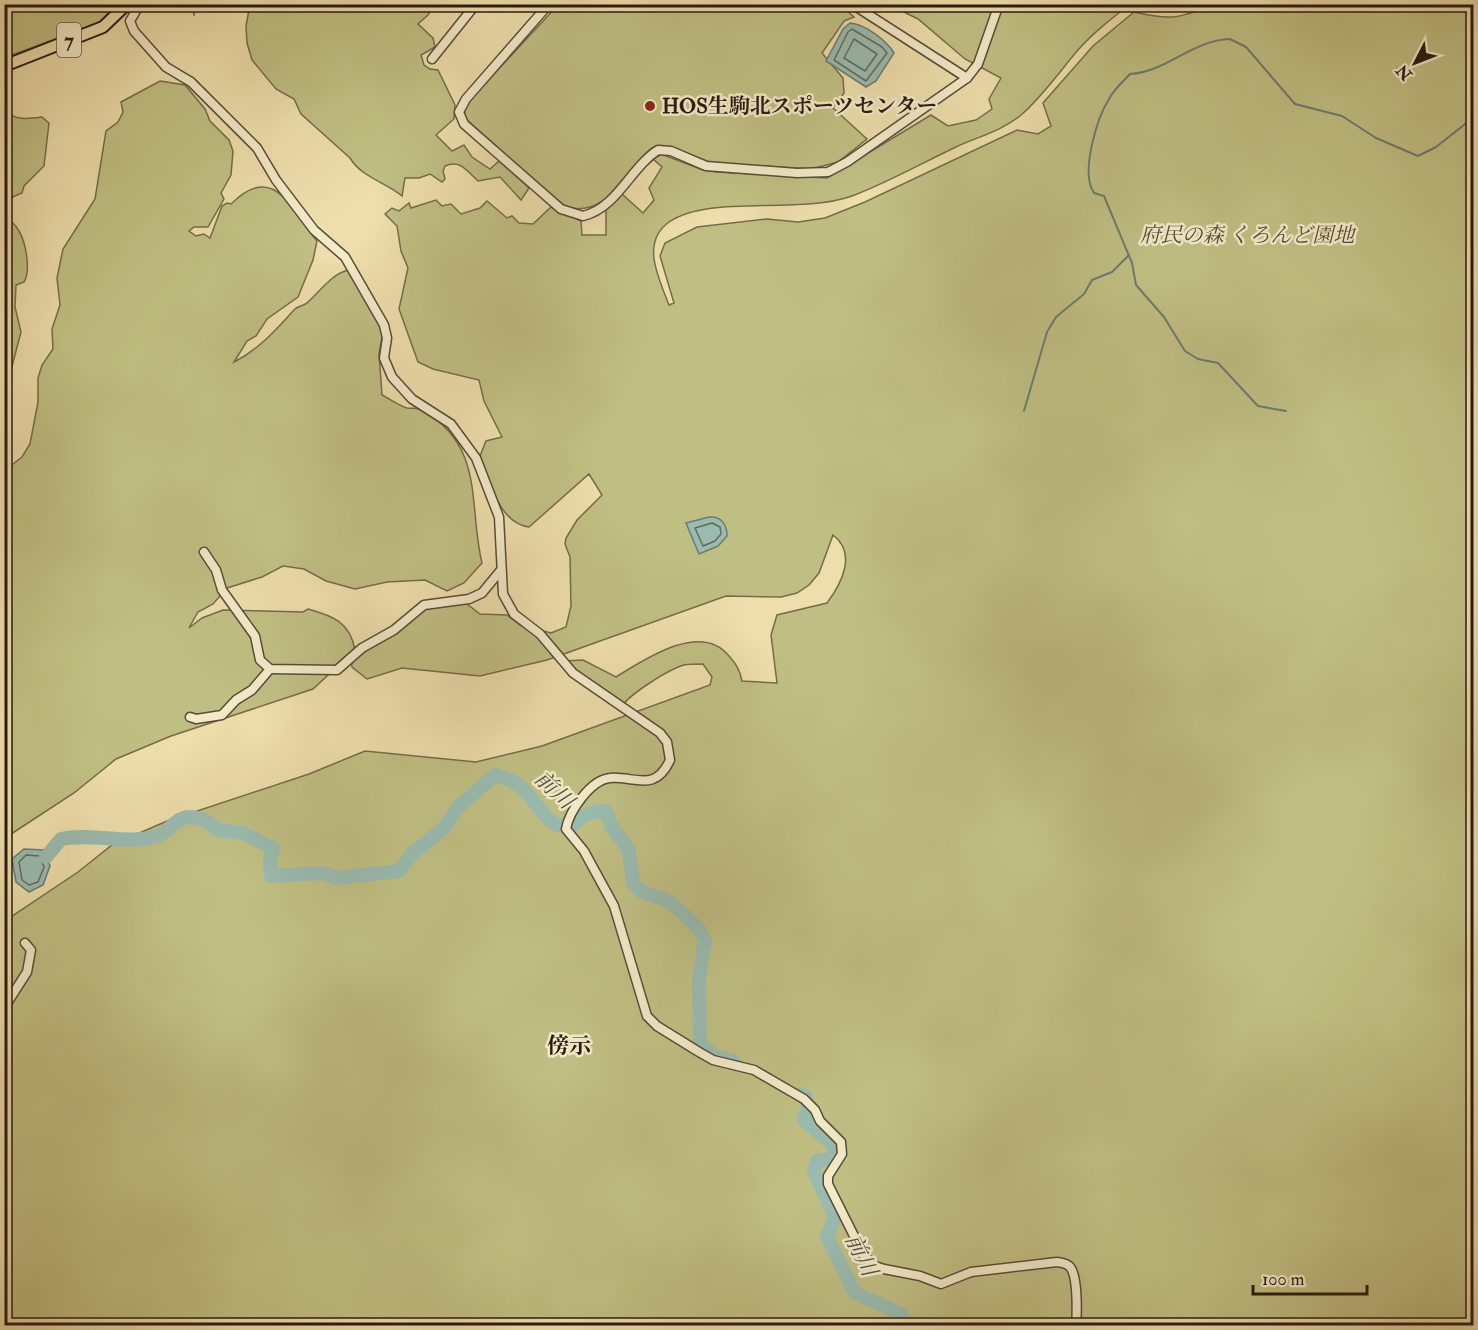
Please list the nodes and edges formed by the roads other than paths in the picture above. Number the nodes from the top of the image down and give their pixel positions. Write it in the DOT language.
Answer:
graph roads {
  1 [pos="127,4"];
  2 [pos="140,4"];
  3 [pos="476,4"];
  4 [pos="549,4"];
  5 [pos="852,4"];
  6 [pos="999,4"];
  7 [pos="432,59"];
  8 [pos="4,66"];
  9 [pos="967,78"];
  10 [pos="204,552"];
  11 [pos="501,570"];
  12 [pos="270,669"];
  13 [pos="190,717"];
  14 [pos="25,943"];
  15 [pos="4,1008"];
  16 [pos="1076,1326"];
  1 -- 8 [label="main road, 7"];
  2 -- 11 [label="street"];
  3 -- 7 [label="street"];
  4 -- 9 [label="street"];
  5 -- 9 [label="street"];
  6 -- 9 [label="street"];
  10 -- 12 [label="street"];
  11 -- 12 [label="street"];
  11 -- 16 [label="street"];
  12 -- 13 [label="street"];
  14 -- 15 [label="street"];
}
